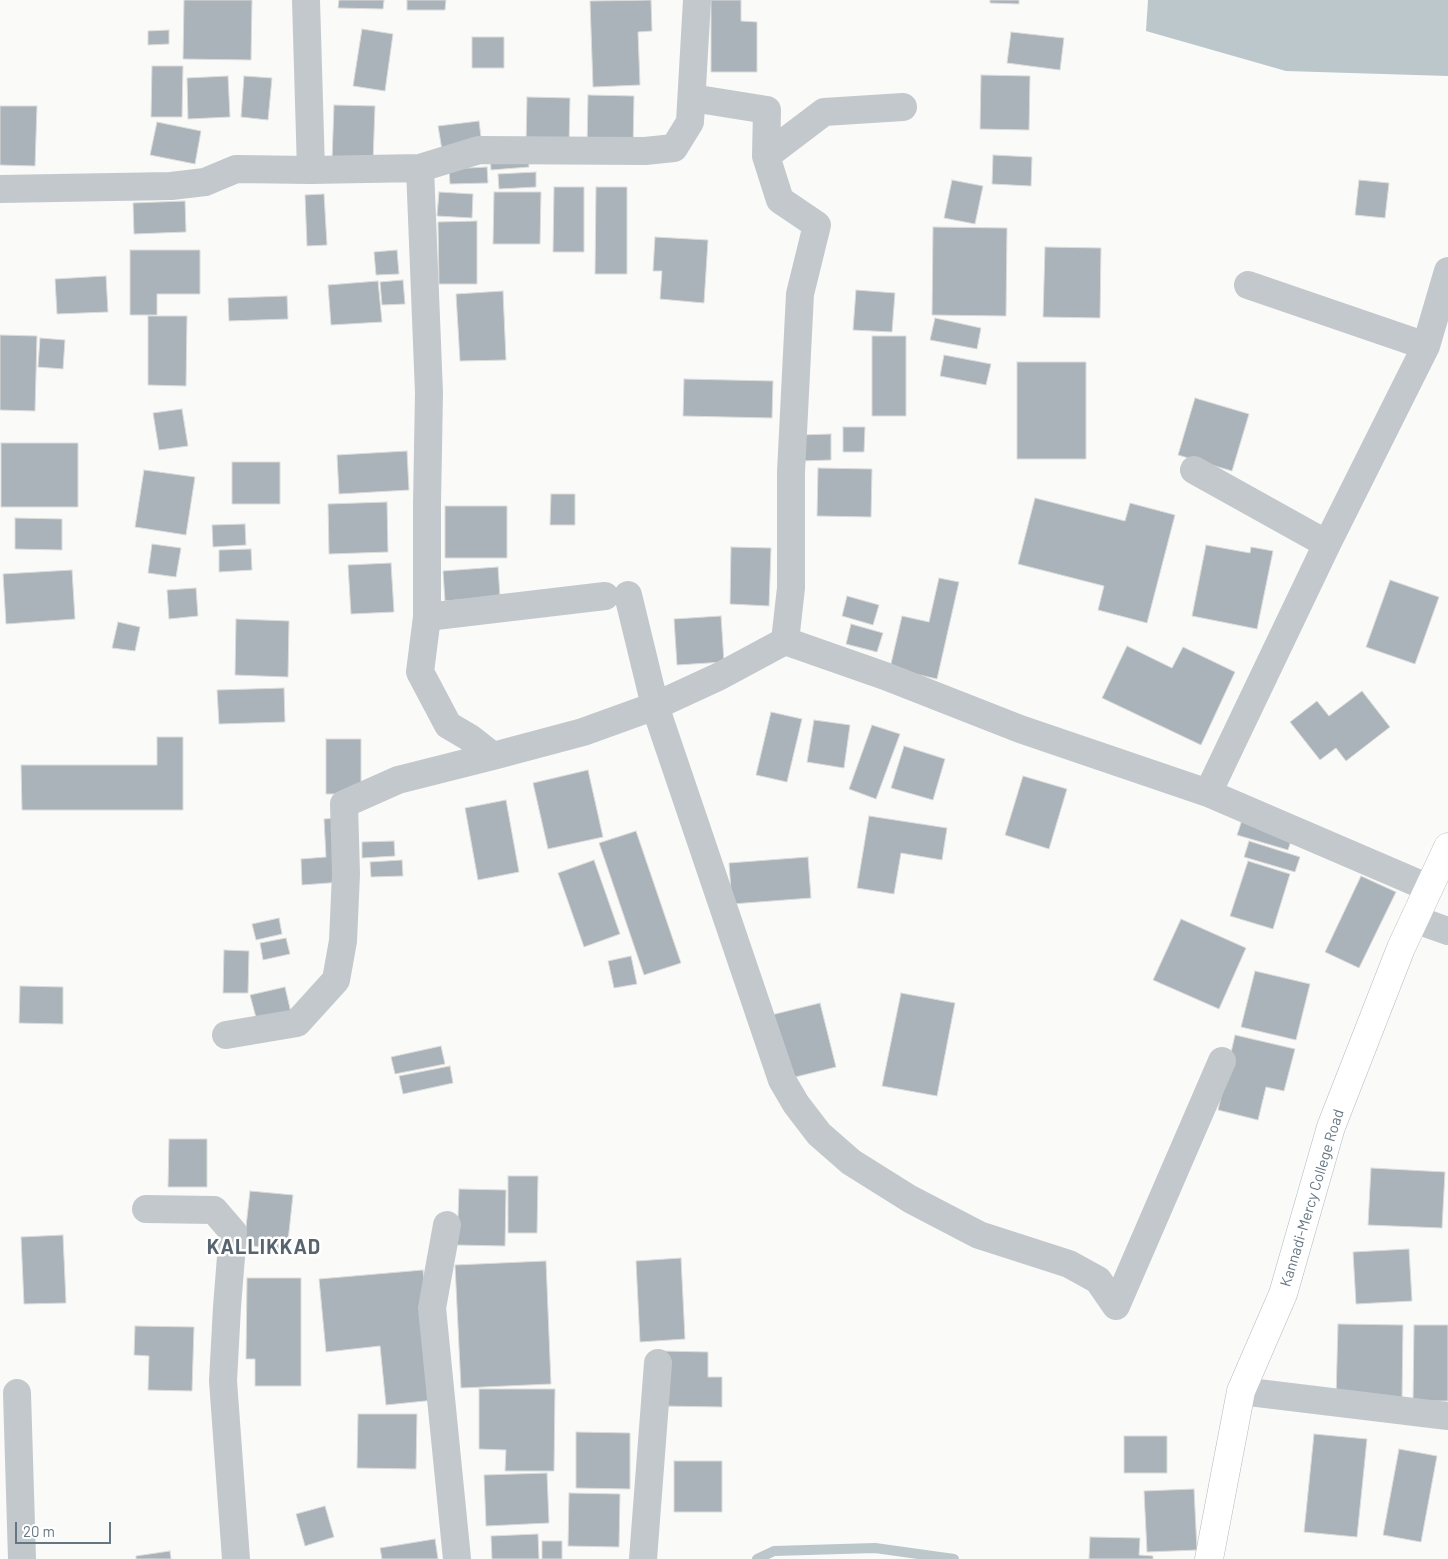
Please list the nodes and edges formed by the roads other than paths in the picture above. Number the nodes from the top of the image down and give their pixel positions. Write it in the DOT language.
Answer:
graph roads {
  1 [pos="306,0"];
  2 [pos="696,0"];
  3 [pos="692,98"];
  4 [pos="903,107"];
  5 [pos="766,156"];
  6 [pos="420,168"];
  7 [pos="311,170"];
  8 [pos="0,190"];
  9 [pos="1448,270"];
  10 [pos="1248,284"];
  11 [pos="1426,346"];
  12 [pos="1194,470"];
  13 [pos="1327,544"];
  14 [pos="427,617"];
  15 [pos="785,641"];
  16 [pos="654,706"];
  17 [pos="493,756"];
  18 [pos="1208,793"];
  19 [pos="1448,847"];
  20 [pos="1429,888"];
  21 [pos="1414,919"];
  22 [pos="1448,931"];
  23 [pos="226,1035"];
  24 [pos="1222,1061"];
  25 [pos="146,1209"];
  26 [pos="447,1225"];
  27 [pos="658,1363"];
  28 [pos="1241,1391"];
  29 [pos="18,1394"];
  30 [pos="1448,1416"];
  31 [pos="22,1559"];
  32 [pos="236,1559"];
  33 [pos="457,1559"];
  34 [pos="643,1559"];
  35 [pos="1209,1559"];
  1 -- 7 [label="street"];
  2 -- 3 [label="street"];
  3 -- 5 [label="street"];
  3 -- 6 [label="street"];
  4 -- 5 [label="street"];
  5 -- 15 [label="street"];
  6 -- 7 [label="street"];
  6 -- 14 [label="street"];
  7 -- 8 [label="street"];
  9 -- 11 [label="street"];
  10 -- 11 [label="street"];
  11 -- 13 [label="street"];
  12 -- 13 [label="street"];
  13 -- 18 [label="street"];
  14 -- 16 [label="street"];
  14 -- 17 [label="street"];
  15 -- 16 [label="street"];
  15 -- 18 [label="street"];
  16 -- 17 [label="street"];
  16 -- 24 [label="street"];
  17 -- 23 [label="street"];
  18 -- 20 [label="street"];
  19 -- 20 [label="main road, Kannadi-Mercy College Road"];
  20 -- 21 [label="main road, Kannadi-Mercy College Road"];
  21 -- 22 [label="street"];
  21 -- 28 [label="main road, Kannadi-Mercy College Road"];
  25 -- 32 [label="street"];
  26 -- 33 [label="street"];
  27 -- 34 [label="street"];
  28 -- 30 [label="street"];
  28 -- 35 [label="main road, Kannadi-Mercy College Road"];
  29 -- 31 [label="street"];
}
